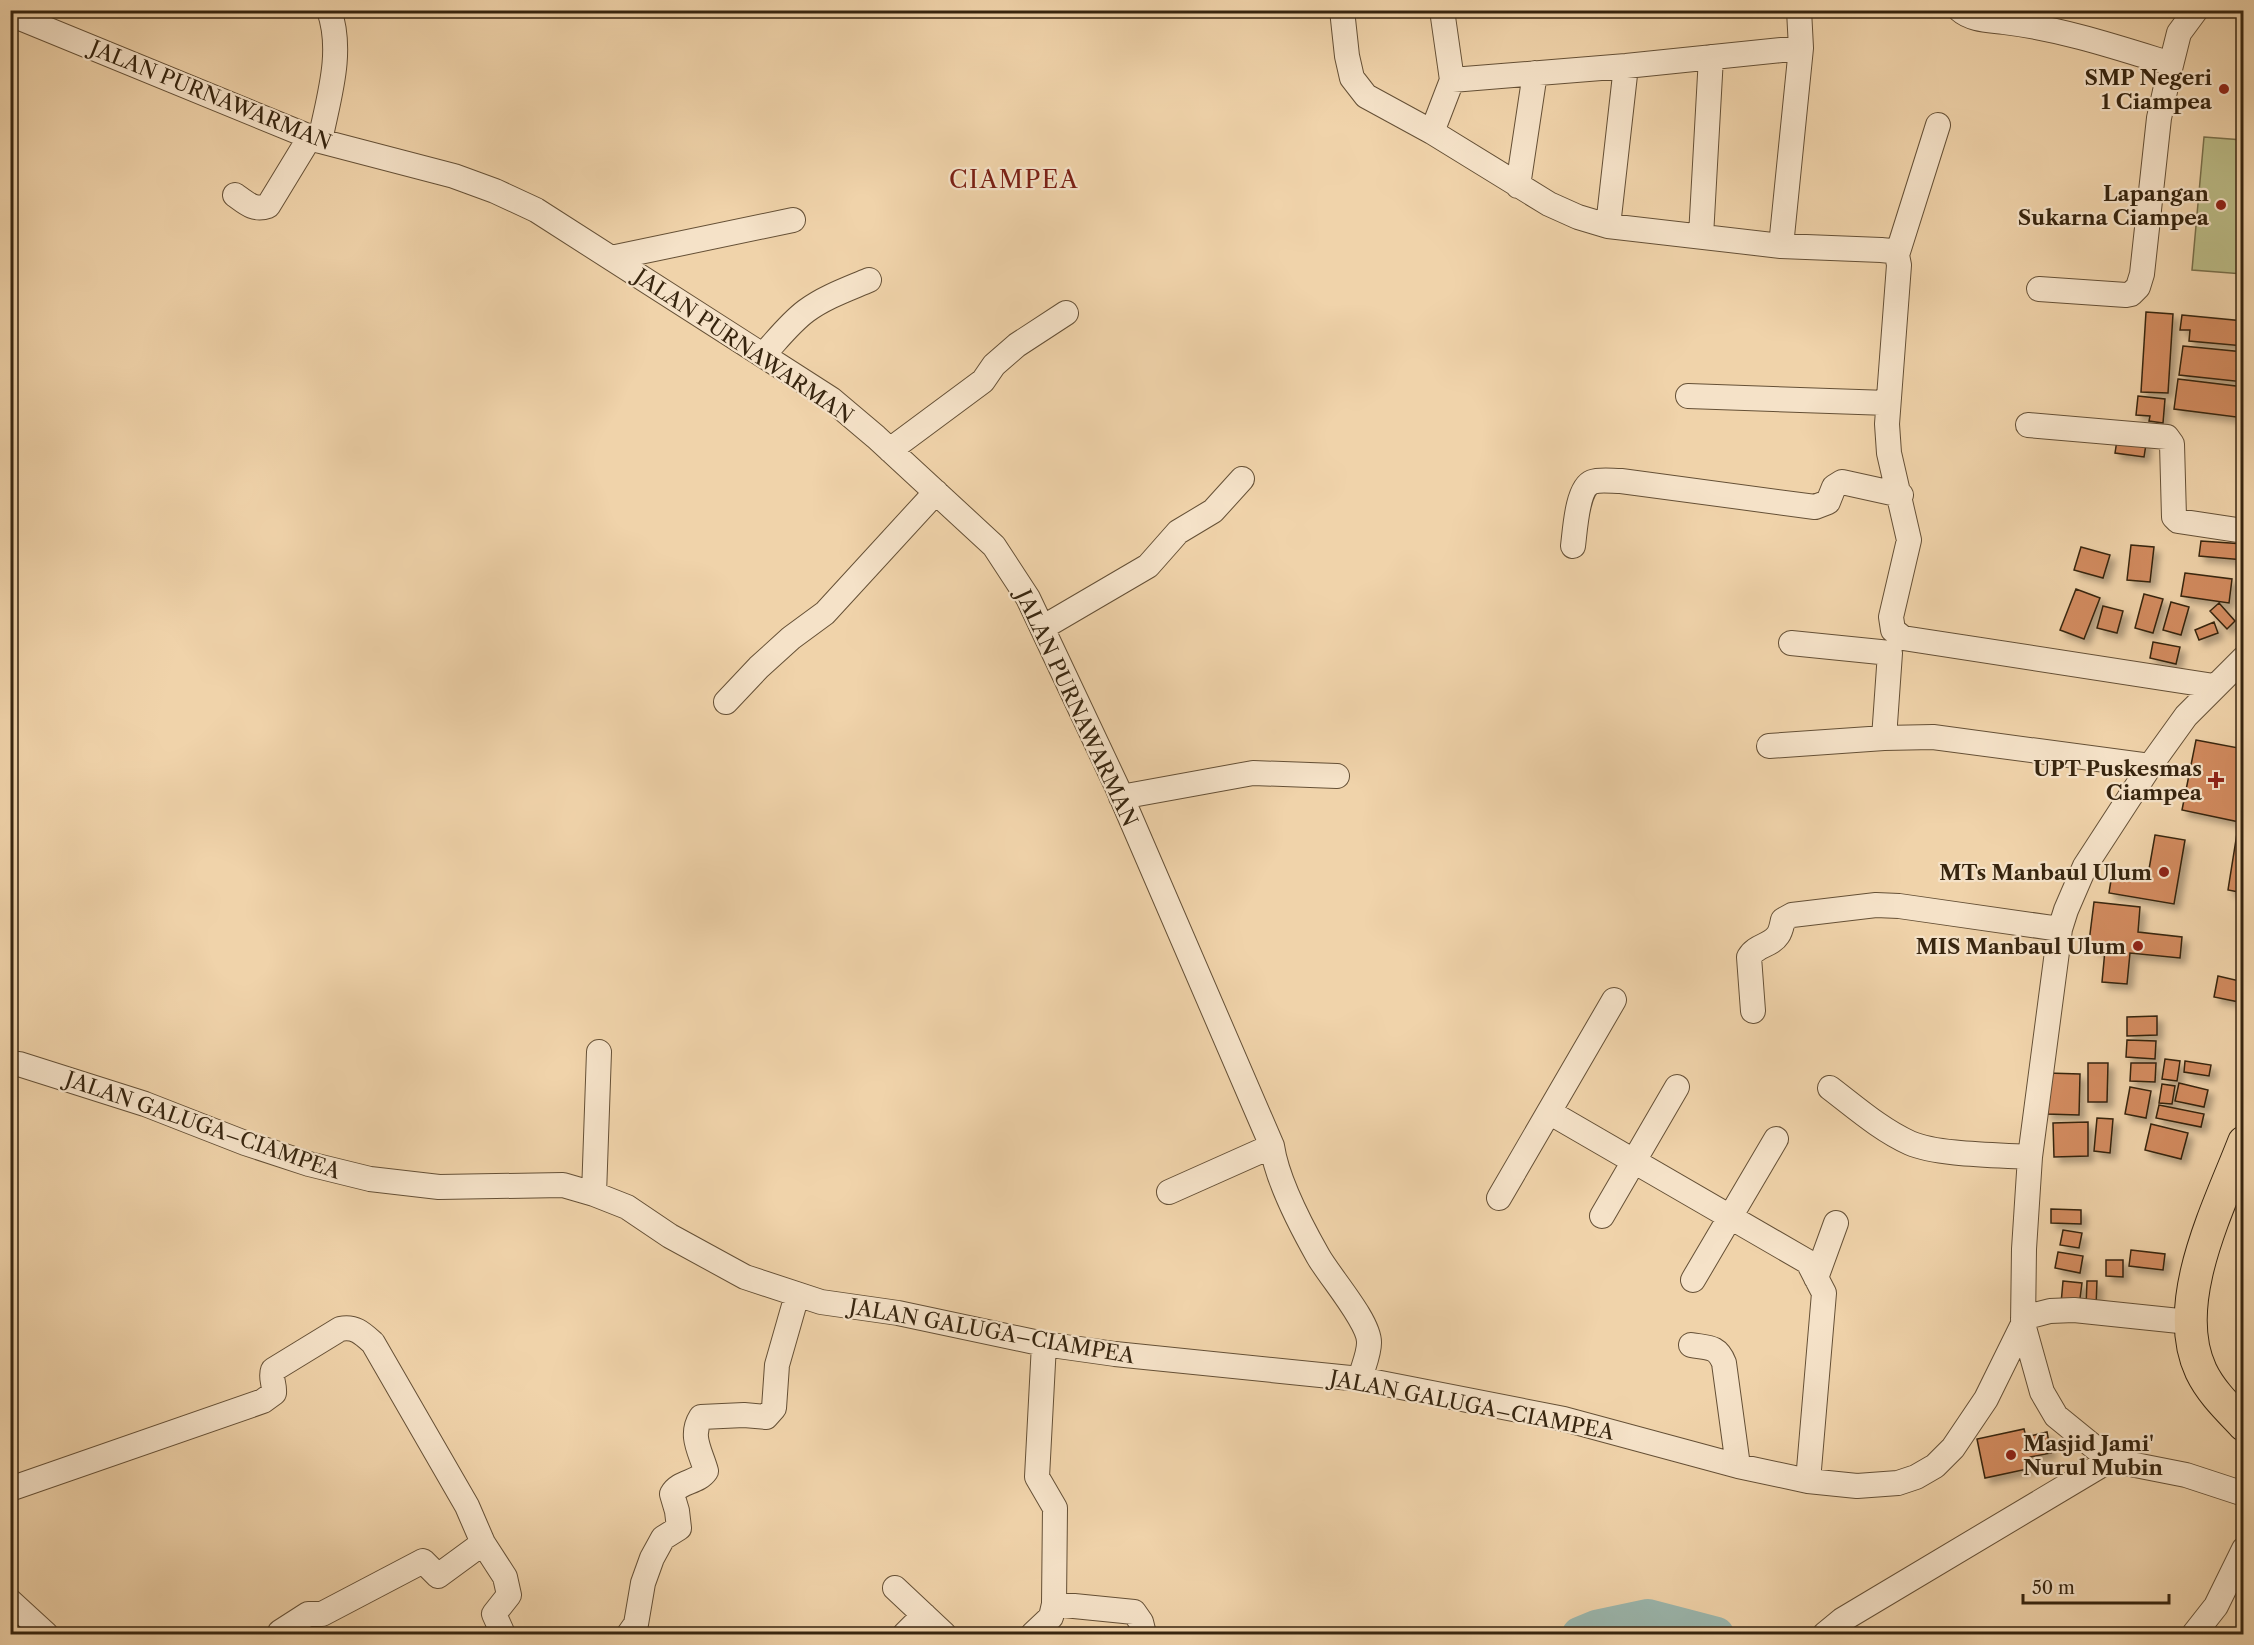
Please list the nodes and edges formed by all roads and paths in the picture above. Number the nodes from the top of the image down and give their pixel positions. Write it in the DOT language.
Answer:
graph roads {
  1 [pos="329,10"];
  2 [pos="1342,10"];
  3 [pos="1442,10"];
  4 [pos="1799,10"];
  5 [pos="1960,10"];
  6 [pos="2196,10"];
  7 [pos="10,14"];
  8 [pos="1801,48"];
  9 [pos="1711,57"];
  10 [pos="2171,64"];
  11 [pos="1626,66"];
  12 [pos="1535,73"];
  13 [pos="1452,80"];
  14 [pos="1938,125"];
  15 [pos="1432,132"];
  16 [pos="315,139"];
  17 [pos="1518,186"];
  18 [pos="235,195"];
  19 [pos="793,220"];
  20 [pos="1608,226"];
  21 [pos="1701,236"];
  22 [pos="1781,246"];
  23 [pos="1897,255"];
  24 [pos="611,258"];
  25 [pos="869,280"];
  26 [pos="2039,289"];
  27 [pos="1066,313"];
  28 [pos="764,354"];
  29 [pos="1688,396"];
  30 [pos="1888,403"];
  31 [pos="2028,425"];
  32 [pos="890,450"];
  33 [pos="1242,479"];
  34 [pos="936,492"];
  35 [pos="1900,495"];
  36 [pos="2244,531"];
  37 [pos="1573,546"];
  38 [pos="1042,628"];
  39 [pos="1791,643"];
  40 [pos="2244,658"];
  41 [pos="2214,686"];
  42 [pos="726,702"];
  43 [pos="1884,738"];
  44 [pos="1769,746"];
  45 [pos="2150,766"];
  46 [pos="1337,777"];
  47 [pos="1121,797"];
  48 [pos="2060,929"];
  49 [pos="1614,1000"];
  50 [pos="1753,1011"];
  51 [pos="599,1052"];
  52 [pos="14,1057"];
  53 [pos="1677,1087"];
  54 [pos="1830,1089"];
  55 [pos="1549,1112"];
  56 [pos="1776,1139"];
  57 [pos="2244,1142"];
  58 [pos="1272,1146"];
  59 [pos="2030,1157"];
  60 [pos="1633,1160"];
  61 [pos="1169,1192"];
  62 [pos="594,1194"];
  63 [pos="1499,1198"];
  64 [pos="1602,1216"];
  65 [pos="1729,1216"];
  66 [pos="1836,1223"];
  67 [pos="1816,1278"];
  68 [pos="1693,1280"];
  69 [pos="797,1295"];
  70 [pos="2023,1321"];
  71 [pos="2189,1322"];
  72 [pos="1044,1344"];
  73 [pos="1691,1345"];
  74 [pos="1360,1379"];
  75 [pos="2244,1425"];
  76 [pos="2110,1460"];
  77 [pos="1738,1466"];
  78 [pos="1808,1481"];
  79 [pos="10,1490"];
  80 [pos="2244,1494"];
  81 [pos="483,1543"];
  82 [pos="2244,1549"];
  83 [pos="895,1588"];
  84 [pos="10,1601"];
  85 [pos="1054,1604"];
  86 [pos="924,1616"];
  87 [pos="46,1635"];
  88 [pos="281,1635"];
  89 [pos="503,1635"];
  90 [pos="629,1635"];
  91 [pos="905,1635"];
  92 [pos="944,1635"];
  93 [pos="1033,1635"];
  94 [pos="1144,1635"];
  95 [pos="1825,1635"];
  96 [pos="2194,1635"];
  1 -- 16 [label="street"];
  2 -- 15 [label="street"];
  3 -- 13 [label="street"];
  4 -- 8 [label="street"];
  5 -- 10 [label="street"];
  6 -- 10 [label="street"];
  7 -- 16 [label="street, JALAN PURNAWARMAN"];
  8 -- 9 [label="street"];
  8 -- 22 [label="street"];
  9 -- 11 [label="street"];
  9 -- 21 [label="street"];
  10 -- 26 [label="street"];
  11 -- 12 [label="street"];
  11 -- 20 [label="street"];
  12 -- 13 [label="street"];
  12 -- 17 [label="street"];
  13 -- 15 [label="street"];
  14 -- 23 [label="street"];
  15 -- 17 [label="street"];
  16 -- 18 [label="street"];
  16 -- 24 [label="street, JALAN PURNAWARMAN"];
  17 -- 20 [label="street"];
  19 -- 24 [label="street"];
  20 -- 21 [label="street"];
  21 -- 22 [label="street"];
  22 -- 23 [label="street"];
  23 -- 30 [label="street"];
  24 -- 28 [label="street, JALAN PURNAWARMAN"];
  25 -- 28 [label="street"];
  27 -- 32 [label="street"];
  28 -- 32 [label="street, JALAN PURNAWARMAN"];
  29 -- 30 [label="street"];
  30 -- 35 [label="street"];
  31 -- 36 [label="street"];
  32 -- 34 [label="street, JALAN PURNAWARMAN"];
  33 -- 38 [label="street"];
  34 -- 38 [label="street, JALAN PURNAWARMAN"];
  34 -- 42 [label="street"];
  35 -- 37 [label="street"];
  35 -- 41 [label="street"];
  38 -- 47 [label="street, JALAN PURNAWARMAN"];
  39 -- 43 [label="street"];
  40 -- 41 [label="street, JALAN GALUGA–CIAMPEA"];
  41 -- 45 [label="street, JALAN GALUGA–CIAMPEA"];
  43 -- 44 [label="street"];
  43 -- 45 [label="street"];
  45 -- 48 [label="street, JALAN GALUGA–CIAMPEA"];
  46 -- 47 [label="street"];
  47 -- 58 [label="street, JALAN PURNAWARMAN"];
  48 -- 50 [label="street"];
  48 -- 59 [label="street, JALAN GALUGA–CIAMPEA"];
  49 -- 55 [label="street"];
  51 -- 62 [label="street"];
  52 -- 62 [label="street, JALAN GALUGA–CIAMPEA"];
  53 -- 60 [label="street"];
  54 -- 59 [label="street"];
  55 -- 60 [label="street"];
  55 -- 63 [label="street"];
  56 -- 65 [label="street"];
  57 -- 71 [label="main road"];
  58 -- 61 [label="street"];
  58 -- 74 [label="street, JALAN PURNAWARMAN"];
  59 -- 70 [label="street, JALAN GALUGA–CIAMPEA"];
  60 -- 64 [label="street"];
  60 -- 65 [label="street"];
  62 -- 69 [label="street, JALAN GALUGA–CIAMPEA"];
  65 -- 67 [label="street"];
  65 -- 68 [label="street"];
  66 -- 67 [label="street"];
  67 -- 78 [label="street"];
  69 -- 72 [label="street, JALAN GALUGA–CIAMPEA"];
  69 -- 90 [label="street"];
  70 -- 71 [label="street"];
  70 -- 76 [label="street"];
  70 -- 78 [label="street, JALAN GALUGA–CIAMPEA"];
  71 -- 75 [label="main road"];
  72 -- 74 [label="street, JALAN GALUGA–CIAMPEA"];
  72 -- 85 [label="street"];
  73 -- 77 [label="street"];
  74 -- 77 [label="street, JALAN GALUGA–CIAMPEA"];
  76 -- 80 [label="street"];
  76 -- 95 [label="street"];
  77 -- 78 [label="street, JALAN GALUGA–CIAMPEA"];
  79 -- 81 [label="street"];
  81 -- 88 [label="street"];
  81 -- 89 [label="street"];
  82 -- 96 [label="street"];
  83 -- 86 [label="street"];
  84 -- 87 [label="street"];
  85 -- 93 [label="street"];
  85 -- 94 [label="street"];
  86 -- 91 [label="street"];
  86 -- 92 [label="street"];
}
